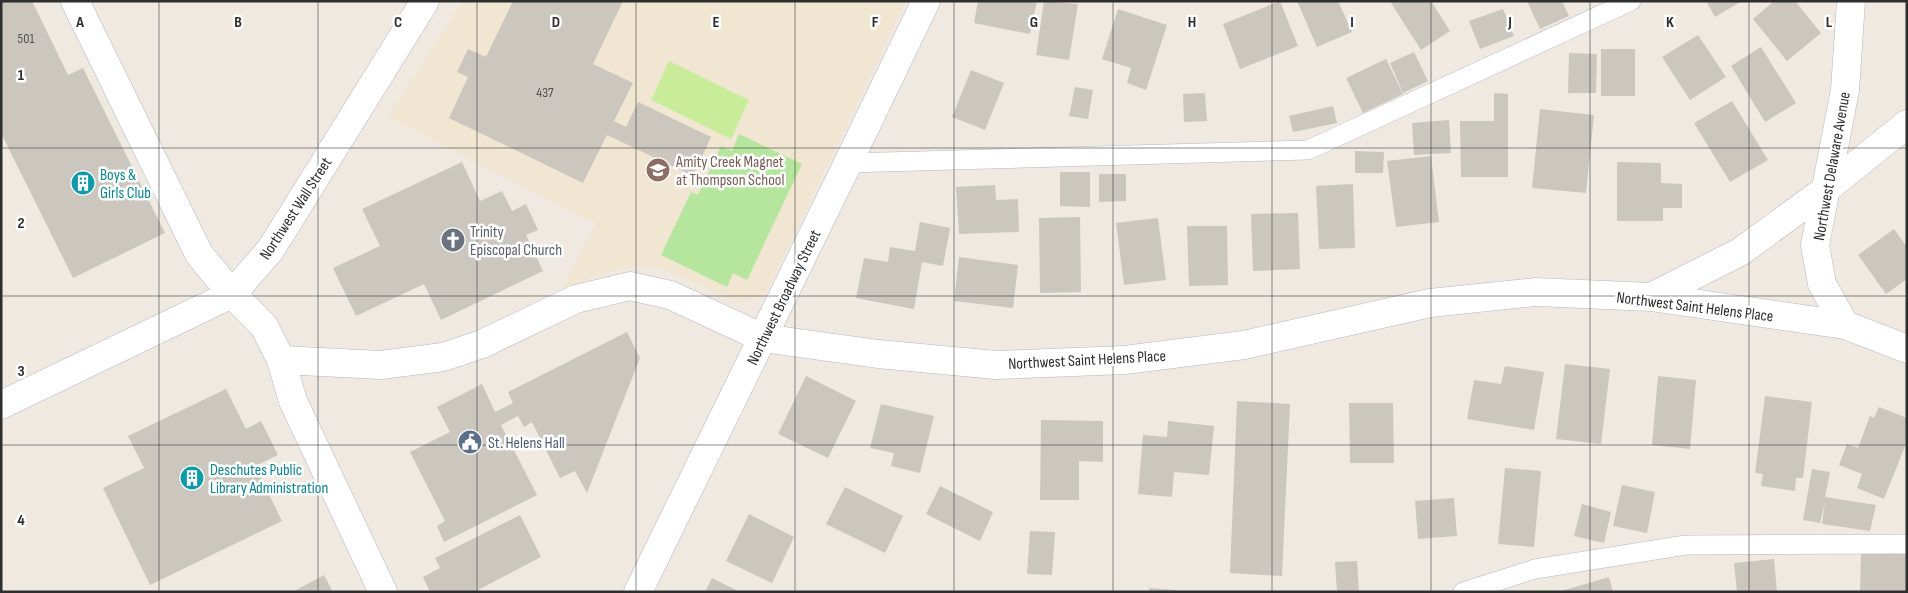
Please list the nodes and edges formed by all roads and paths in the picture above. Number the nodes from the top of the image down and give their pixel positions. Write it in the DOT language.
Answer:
graph roads {
  1 [pos="75,1"];
  2 [pos="425,1"];
  3 [pos="926,1"];
  4 [pos="1631,1"];
  5 [pos="1851,1"];
  6 [pos="1907,124"];
  7 [pos="848,163"];
  8 [pos="1826,190"];
  9 [pos="232,294"];
  10 [pos="1651,297"];
  11 [pos="1845,325"];
  12 [pos="763,338"];
  13 [pos="1907,349"];
  14 [pos="281,360"];
  15 [pos="1,405"];
  16 [pos="1907,544"];
  17 [pos="383,592"];
  18 [pos="638,592"];
  19 [pos="1463,592"];
  1 -- 9 [label="street"];
  2 -- 9 [label="street, Northwest Wall Street"];
  3 -- 7 [label="street, Northwest Broadway Street"];
  4 -- 7 [label="lane"];
  5 -- 8 [label="street, Northwest Delaware Avenue"];
  6 -- 8 [label="street"];
  7 -- 12 [label="street, Northwest Broadway Street"];
  8 -- 10 [label="street"];
  8 -- 11 [label="street, Northwest Delaware Avenue"];
  9 -- 14 [label="street"];
  9 -- 15 [label="street, Northwest Wall Street"];
  10 -- 11 [label="street, Northwest Saint Helens Place"];
  10 -- 12 [label="street, Northwest Saint Helens Place"];
  11 -- 13 [label="street, Northwest Saint Helens Place"];
  12 -- 14 [label="street, Northwest Saint Helens Place"];
  12 -- 18 [label="street, Northwest Broadway Street"];
  14 -- 17 [label="street"];
  16 -- 19 [label="lane"];
}
